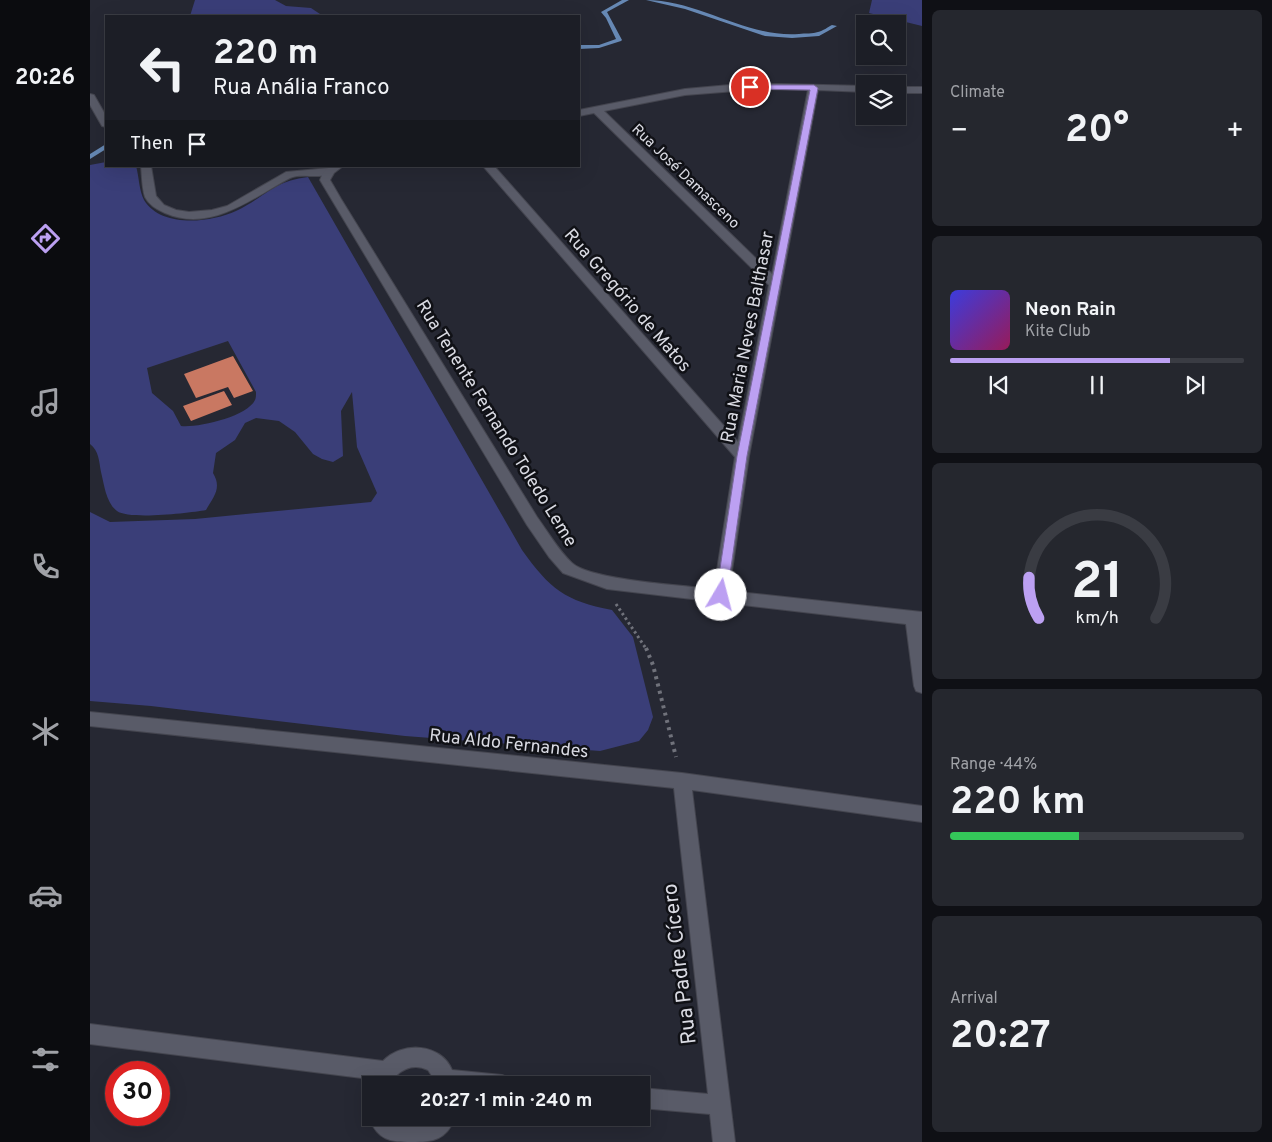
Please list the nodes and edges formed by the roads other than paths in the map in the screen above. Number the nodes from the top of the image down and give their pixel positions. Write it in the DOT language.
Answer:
graph roads {
  1 [pos="814,88"];
  2 [pos="856,89"];
  3 [pos="906,90"];
  4 [pos="922,90"];
  5 [pos="90,97"];
  6 [pos="597,110"];
  7 [pos="580,113"];
  8 [pos="105,122"];
  9 [pos="146,167"];
  10 [pos="489,167"];
  11 [pos="333,169"];
  12 [pos="776,285"];
  13 [pos="742,456"];
  14 [pos="721,595"];
  15 [pos="918,619"];
  16 [pos="922,686"];
  17 [pos="90,719"];
  18 [pos="682,781"];
  19 [pos="922,814"];
  20 [pos="90,1034"];
  21 [pos="368,1076"];
  22 [pos="383,1076"];
  23 [pos="444,1076"];
  24 [pos="650,1099"];
  25 [pos="720,1105"];
  26 [pos="384,1126"];
  27 [pos="439,1126"];
  28 [pos="413,1141"];
  29 [pos="724,1142"];
  1 -- 2 [label="street"];
  1 -- 6 [label="street"];
  1 -- 12 [label="street, Rua Maria Neves Balthasar"];
  3 -- 4 [label="street"];
  5 -- 8 [label="street"];
  6 -- 7 [label="street"];
  6 -- 12 [label="street, Rua José Damasceno"];
  9 -- 11 [label="street"];
  10 -- 13 [label="street, Rua Gregório de Matos"];
  11 -- 14 [label="street, Rua Tenente Fernando Toledo Leme"];
  12 -- 13 [label="street, Rua Maria Neves Balthasar"];
  13 -- 14 [label="street, Rua Maria Neves Balthasar"];
  14 -- 15 [label="street, Rua Tenente Fernando Toledo Leme"];
  15 -- 16 [label="street"];
  17 -- 18 [label="street, Rua Aldo Fernandes"];
  18 -- 19 [label="street, Rua Aldo Fernandes"];
  18 -- 25 [label="street, Rua Padre Cícero"];
  20 -- 21 [label="street"];
  22 -- 23 [label="street"];
  24 -- 25 [label="street"];
  25 -- 29 [label="street, Rua Padre Cícero"];
  26 -- 28 [label="street"];
  27 -- 28 [label="street"];
}
